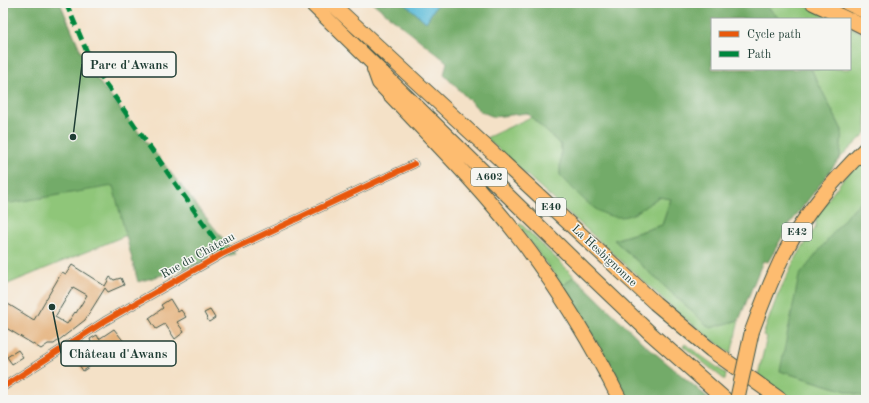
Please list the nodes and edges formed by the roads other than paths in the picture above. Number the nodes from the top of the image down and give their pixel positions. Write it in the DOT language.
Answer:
graph roads {
  1 [pos="311,3"];
  2 [pos="331,3"];
  3 [pos="813,3"];
  4 [pos="847,3"];
  5 [pos="866,12"];
  6 [pos="845,18"];
  7 [pos="851,20"];
  8 [pos="866,28"];
  9 [pos="372,63"];
  10 [pos="866,148"];
  11 [pos="414,164"];
  12 [pos="3,387"];
  13 [pos="620,400"];
  14 [pos="726,400"];
  15 [pos="737,400"];
  16 [pos="781,400"];
  1 -- 9 [label="highway"];
  2 -- 16 [label="highway, La Hesbignonne / E40"];
  3 -- 6 [label="highway"];
  4 -- 5 [label="highway"];
  7 -- 8 [label="highway"];
  9 -- 13 [label="highway"];
  9 -- 14 [label="highway, A602"];
  10 -- 15 [label="highway, E42, bridge"];
  11 -- 12 [label="street, Rue du Château"];
}
